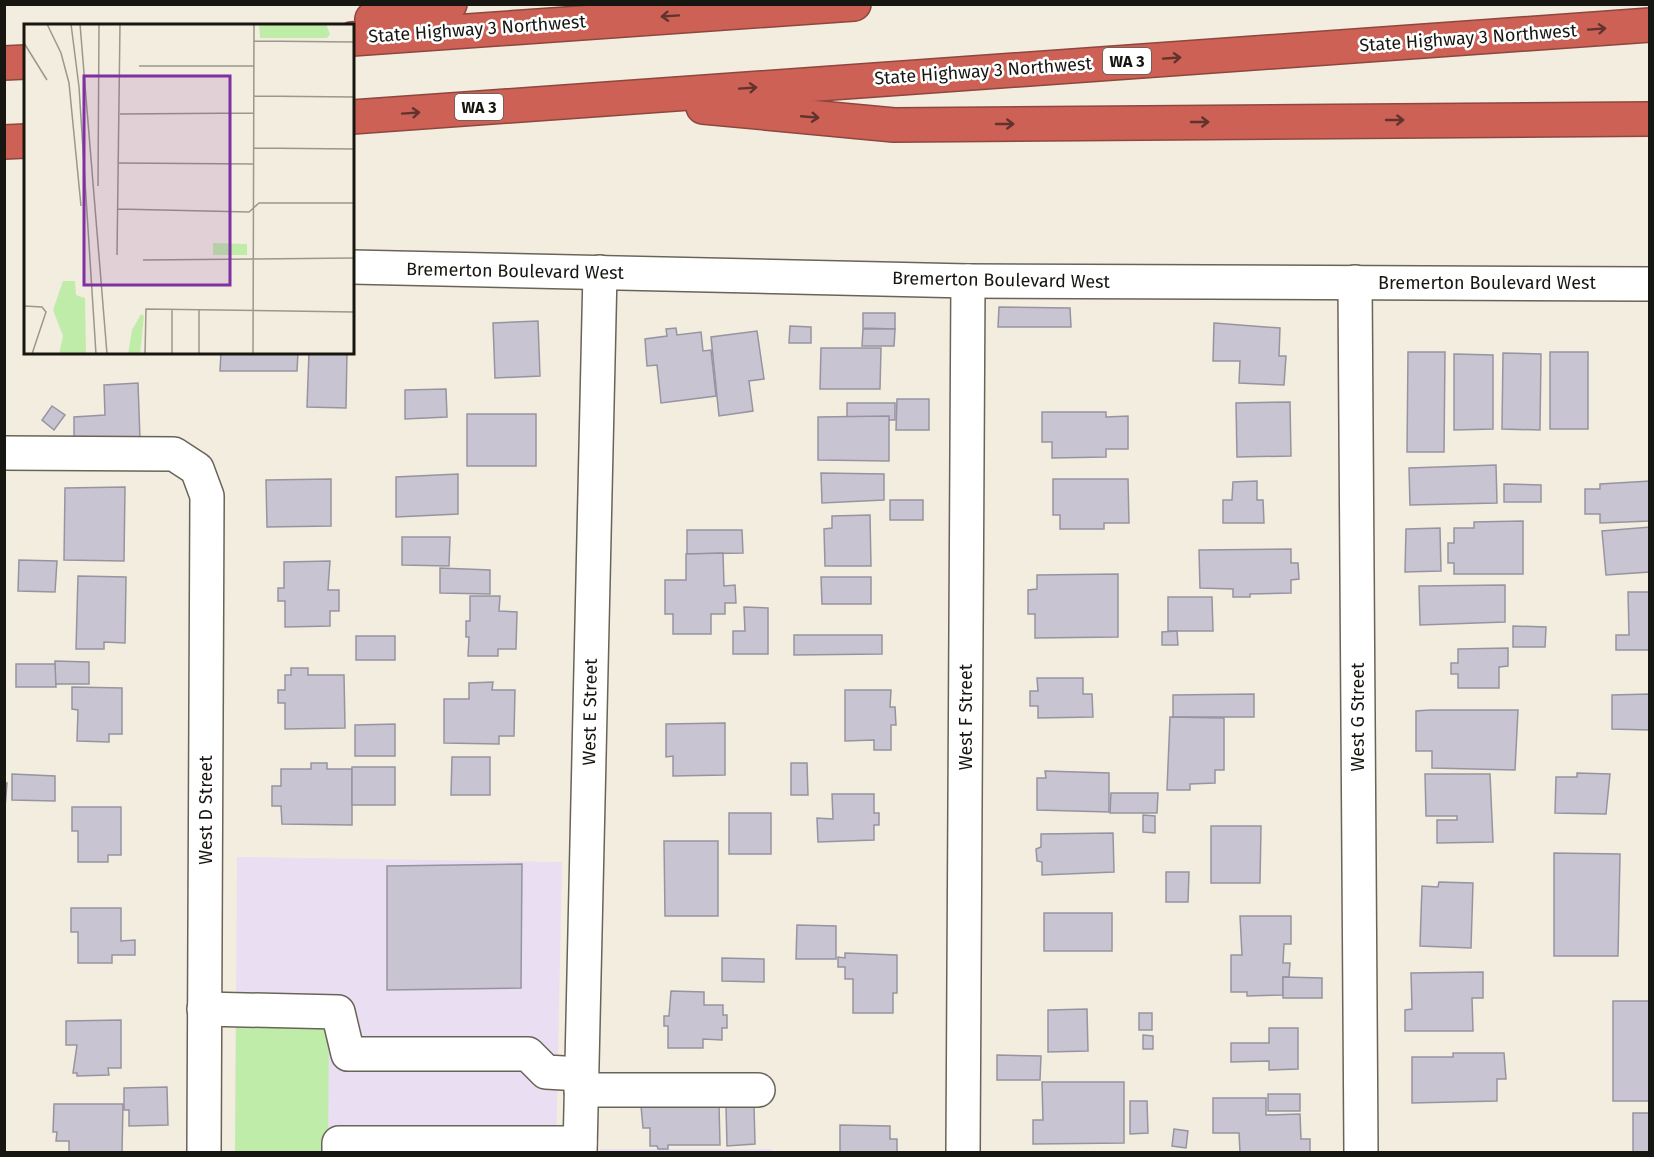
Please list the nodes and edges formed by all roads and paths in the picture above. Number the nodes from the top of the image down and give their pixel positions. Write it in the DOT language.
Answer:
graph roads {
  1 [pos="450,4"];
  2 [pos="854,4"];
  3 [pos="345,24"];
  4 [pos="1650,25"];
  5 [pos="354,39"];
  6 [pos="24,62"];
  7 [pos="4,63"];
  8 [pos="605,98"];
  9 [pos="354,117"];
  10 [pos="1650,119"];
  11 [pos="24,141"];
  12 [pos="4,142"];
  13 [pos="354,267"];
  14 [pos="600,272"];
  15 [pos="968,281"];
  16 [pos="1355,282"];
  17 [pos="1650,284"];
  18 [pos="4,453"];
  19 [pos="204,1009"];
  20 [pos="581,1082"];
  21 [pos="758,1090"];
  22 [pos="580,1148"];
  23 [pos="204,1152"];
  24 [pos="339,1152"];
  25 [pos="963,1152"];
  26 [pos="1361,1152"];
  1 -- 3 [label="highway"];
  2 -- 5 [label="highway, State Highway 3 Northwest, one-way"];
  8 -- 4 [label="highway, State Highway 3 Northwest / WA 3, one-way"];
  6 -- 7 [label="highway"];
  9 -- 8 [label="highway, State Highway 3 Northwest / WA 3, one-way"];
  8 -- 10 [label="highway, one-way"];
  11 -- 12 [label="highway"];
  13 -- 14 [label="street, Bremerton Boulevard West"];
  14 -- 15 [label="street, Bremerton Boulevard West"];
  14 -- 20 [label="street, West E Street"];
  15 -- 16 [label="street, Bremerton Boulevard West"];
  15 -- 25 [label="street, West F Street"];
  16 -- 17 [label="street, Bremerton Boulevard West"];
  16 -- 26 [label="street, West G Street"];
  18 -- 19 [label="street, West D Street"];
  19 -- 20 [label="street"];
  19 -- 23 [label="street, West D Street"];
  20 -- 21 [label="street"];
  20 -- 22 [label="street, West E Street"];
  22 -- 24 [label="street"];
}
